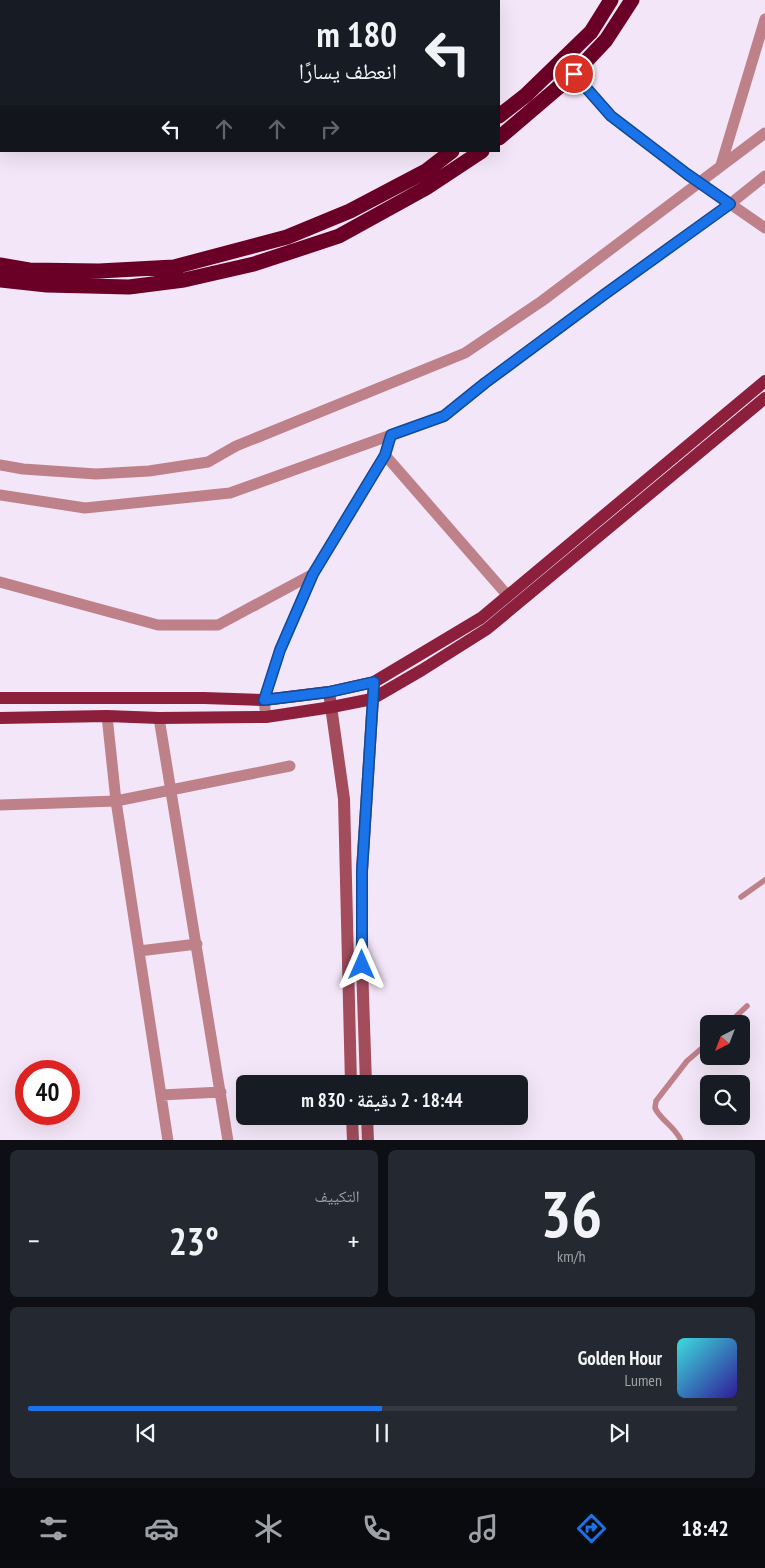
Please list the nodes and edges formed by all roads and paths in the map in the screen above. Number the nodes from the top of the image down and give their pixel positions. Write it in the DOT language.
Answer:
graph roads {
  1 [pos="611,0"];
  2 [pos="632,0"];
  3 [pos="765,19"];
  4 [pos="574,74"];
  5 [pos="500,115"];
  6 [pos="765,133"];
  7 [pos="500,137"];
  8 [pos="451,152"];
  9 [pos="480,152"];
  10 [pos="721,165"];
  11 [pos="765,176"];
  12 [pos="698,182"];
  13 [pos="730,204"];
  14 [pos="765,228"];
  15 [pos="0,265"];
  16 [pos="0,280"];
  17 [pos="765,381"];
  18 [pos="765,398"];
  19 [pos="391,435"];
  20 [pos="385,455"];
  21 [pos="0,465"];
  22 [pos="0,494"];
  23 [pos="313,574"];
  24 [pos="0,582"];
  25 [pos="508,596"];
  26 [pos="374,682"];
  27 [pos="329,692"];
  28 [pos="0,698"];
  29 [pos="372,699"];
  30 [pos="264,700"];
  31 [pos="332,707"];
  32 [pos="107,716"];
  33 [pos="266,717"];
  34 [pos="0,718"];
  35 [pos="159,718"];
  36 [pos="290,766"];
  37 [pos="172,790"];
  38 [pos="116,800"];
  39 [pos="0,805"];
  40 [pos="765,880"];
  41 [pos="741,897"];
  42 [pos="197,944"];
  43 [pos="139,951"];
  44 [pos="747,1006"];
  45 [pos="738,1015"];
  46 [pos="700,1050"];
  47 [pos="351,1075"];
  48 [pos="366,1075"];
  49 [pos="221,1092"];
  50 [pos="162,1095"];
  51 [pos="352,1125"];
  52 [pos="367,1125"];
  53 [pos="168,1140"];
  54 [pos="228,1140"];
  55 [pos="353,1140"];
  56 [pos="368,1140"];
  57 [pos="681,1140"];
  1 -- 5 [label="highway"];
  2 -- 4 [label="highway"];
  3 -- 10 [label="street"];
  4 -- 7 [label="highway"];
  4 -- 12 [label="street"];
  6 -- 10 [label="street"];
  8 -- 15 [label="highway"];
  9 -- 16 [label="highway"];
  10 -- 12 [label="street"];
  11 -- 13 [label="street"];
  12 -- 13 [label="street"];
  12 -- 21 [label="street"];
  13 -- 14 [label="street"];
  13 -- 19 [label="street"];
  17 -- 25 [label="main road"];
  18 -- 29 [label="main road"];
  19 -- 20 [label="street"];
  19 -- 22 [label="street"];
  20 -- 23 [label="street"];
  20 -- 25 [label="street"];
  23 -- 24 [label="street"];
  23 -- 30 [label="street"];
  25 -- 26 [label="main road"];
  26 -- 27 [label="main road"];
  26 -- 29 [label="street"];
  27 -- 30 [label="main road"];
  27 -- 31 [label="street"];
  28 -- 30 [label="main road"];
  29 -- 31 [label="main road"];
  29 -- 48 [label="street"];
  30 -- 33 [label="street"];
  31 -- 33 [label="main road"];
  31 -- 47 [label="street"];
  32 -- 34 [label="main road"];
  32 -- 35 [label="main road"];
  32 -- 38 [label="street"];
  33 -- 35 [label="main road"];
  35 -- 37 [label="street"];
  36 -- 37 [label="street"];
  37 -- 38 [label="street"];
  37 -- 42 [label="street"];
  38 -- 39 [label="street"];
  38 -- 43 [label="street"];
  40 -- 41 [label="lane"];
  42 -- 43 [label="street"];
  42 -- 49 [label="street"];
  43 -- 50 [label="street"];
  44 -- 45 [label="lane"];
  46 -- 57 [label="lane"];
  49 -- 50 [label="street"];
  49 -- 54 [label="street"];
  50 -- 53 [label="street"];
  51 -- 55 [label="street"];
  52 -- 56 [label="street"];
}
